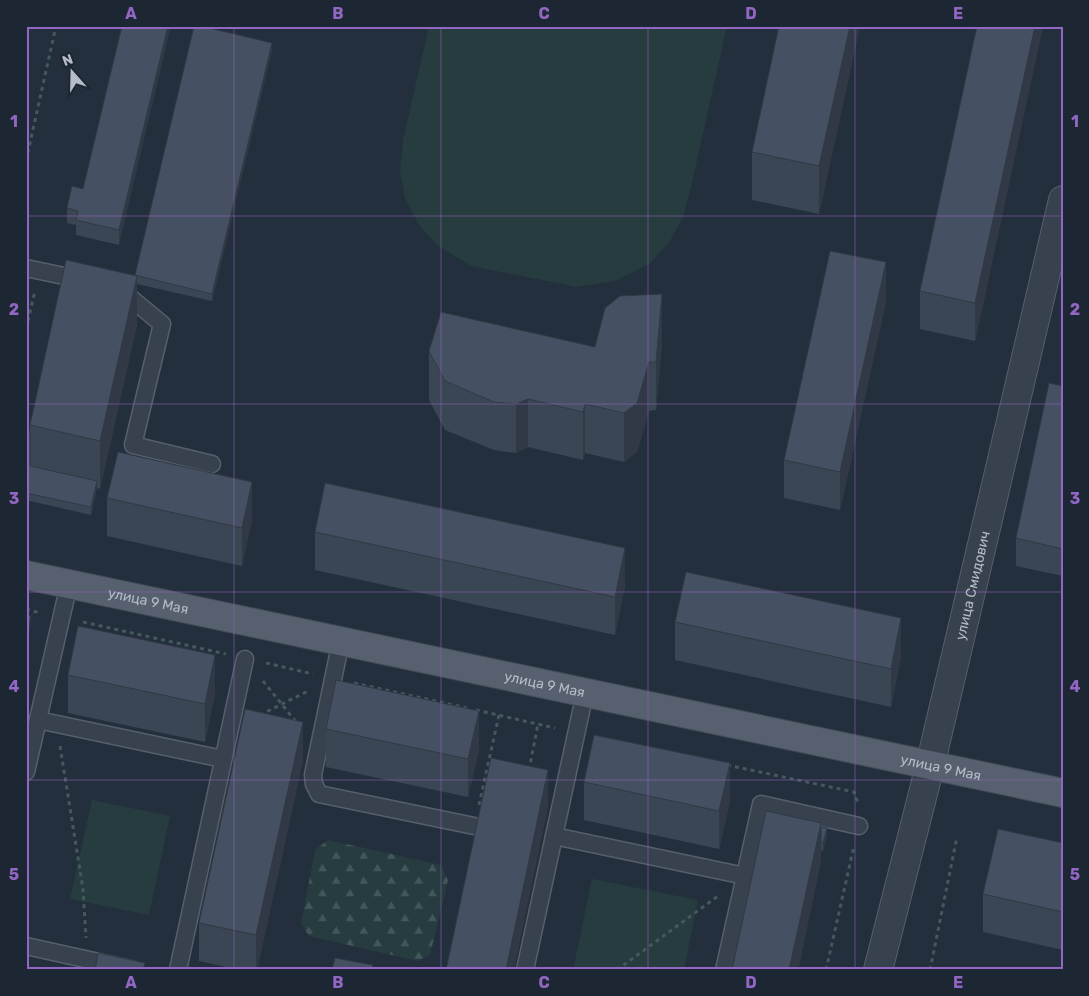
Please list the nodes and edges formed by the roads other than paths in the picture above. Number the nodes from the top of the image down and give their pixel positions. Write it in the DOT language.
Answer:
graph roads {
  1 [pos="1063,200"];
  2 [pos="27,271"];
  3 [pos="212,464"];
  4 [pos="26,575"];
  5 [pos="69,584"];
  6 [pos="341,641"];
  7 [pos="245,659"];
  8 [pos="585,693"];
  9 [pos="38,720"];
  10 [pos="224,759"];
  11 [pos="930,766"];
  12 [pos="26,772"];
  13 [pos="1063,793"];
  14 [pos="474,826"];
  15 [pos="859,826"];
  16 [pos="554,836"];
  17 [pos="745,876"];
  18 [pos="26,946"];
  19 [pos="86,964"];
  20 [pos="135,970"];
  21 [pos="178,970"];
  22 [pos="525,970"];
  23 [pos="724,970"];
  24 [pos="878,970"];
  1 -- 11 [label="street, улица Смидович"];
  2 -- 3 [label="lane"];
  4 -- 5 [label="main road, улица 9 Мая"];
  5 -- 6 [label="main road, улица 9 Мая"];
  5 -- 9 [label="lane"];
  6 -- 8 [label="main road, улица 9 Мая"];
  6 -- 14 [label="lane"];
  7 -- 10 [label="lane"];
  8 -- 11 [label="main road, улица 9 Мая"];
  8 -- 16 [label="lane"];
  9 -- 10 [label="lane"];
  9 -- 12 [label="lane"];
  10 -- 21 [label="lane"];
  11 -- 13 [label="main road, улица 9 Мая"];
  11 -- 24 [label="street, улица Смидович"];
  15 -- 17 [label="lane"];
  16 -- 17 [label="lane"];
  16 -- 22 [label="lane"];
  17 -- 23 [label="lane"];
  18 -- 19 [label="lane"];
  19 -- 20 [label="lane"];
}
